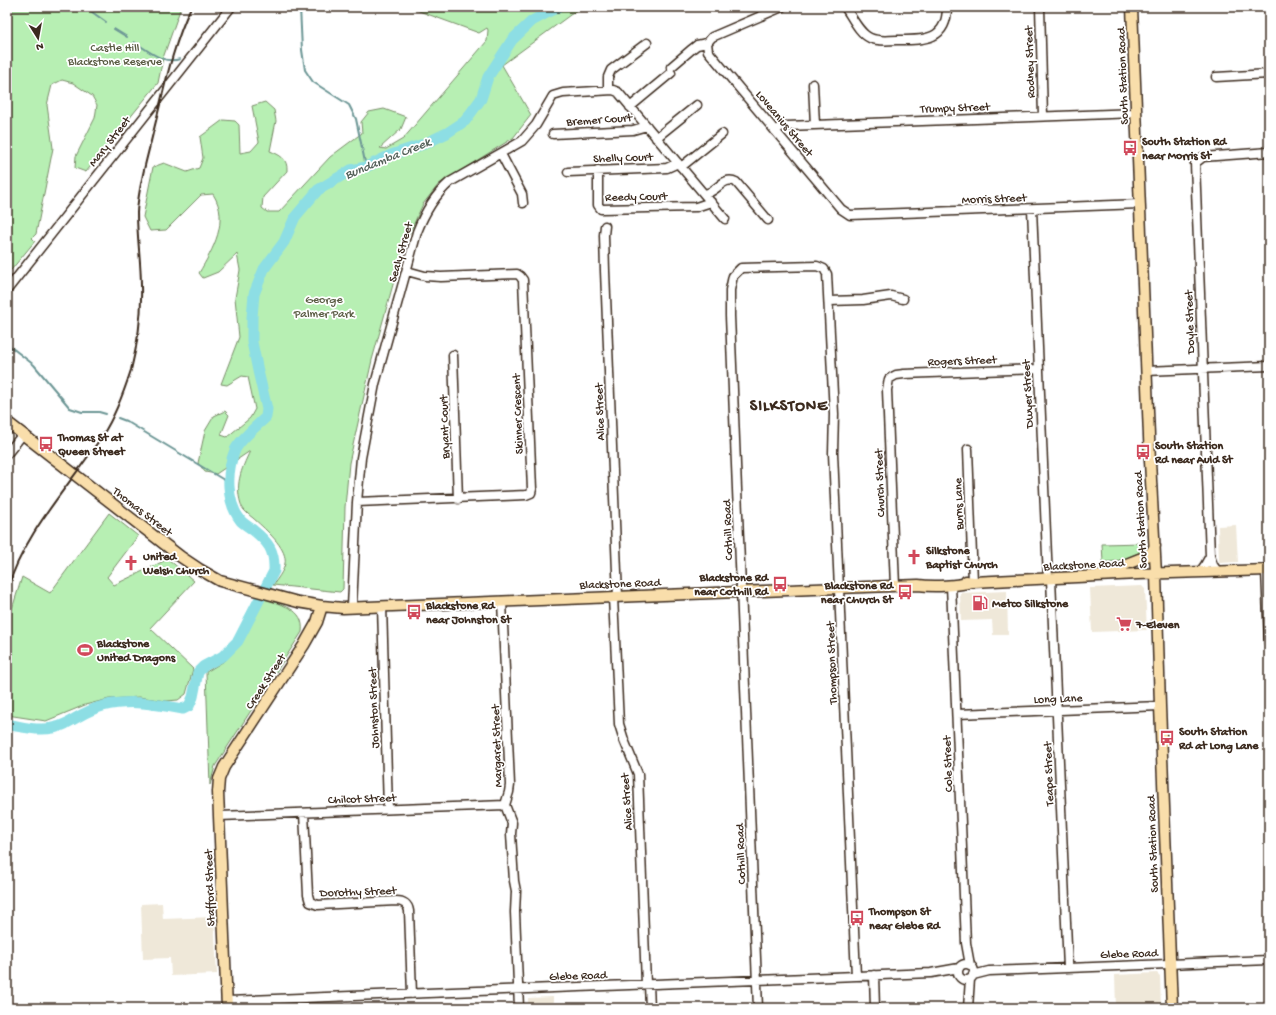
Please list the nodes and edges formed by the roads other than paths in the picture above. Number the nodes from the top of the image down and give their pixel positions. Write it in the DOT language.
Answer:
graph roads {
  1 [pos="231,7"];
  2 [pos="782,7"];
  3 [pos="845,7"];
  4 [pos="947,7"];
  5 [pos="1040,7"];
  6 [pos="1132,7"];
  7 [pos="647,43"];
  8 [pos="707,43"];
  9 [pos="1269,74"];
  10 [pos="1216,77"];
  11 [pos="813,84"];
  12 [pos="608,89"];
  13 [pos="697,105"];
  14 [pos="630,107"];
  15 [pos="1136,113"];
  16 [pos="1043,116"];
  17 [pos="815,125"];
  18 [pos="647,126"];
  19 [pos="775,131"];
  20 [pos="553,134"];
  21 [pos="722,134"];
  22 [pos="656,138"];
  23 [pos="1269,152"];
  24 [pos="501,154"];
  25 [pos="679,165"];
  26 [pos="598,170"];
  27 [pos="568,172"];
  28 [pos="704,194"];
  29 [pos="711,202"];
  30 [pos="523,203"];
  31 [pos="1140,204"];
  32 [pos="1032,208"];
  33 [pos="850,215"];
  34 [pos="725,219"];
  35 [pos="768,220"];
  36 [pos="605,226"];
  37 [pos="407,271"];
  38 [pos="7,290"];
  39 [pos="903,299"];
  40 [pos="829,301"];
  41 [pos="453,355"];
  42 [pos="1269,366"];
  43 [pos="1038,369"];
  44 [pos="1203,369"];
  45 [pos="1146,371"];
  46 [pos="889,379"];
  47 [pos="7,422"];
  48 [pos="22,434"];
  49 [pos="968,449"];
  50 [pos="7,454"];
  51 [pos="458,499"];
  52 [pos="357,502"];
  53 [pos="1155,546"];
  54 [pos="1210,556"];
  55 [pos="1268,570"];
  56 [pos="1200,572"];
  57 [pos="1218,572"];
  58 [pos="1156,574"];
  59 [pos="1113,575"];
  60 [pos="1050,579"];
  61 [pos="973,582"];
  62 [pos="918,585"];
  63 [pos="951,585"];
  64 [pos="895,586"];
  65 [pos="839,588"];
  66 [pos="741,591"];
  67 [pos="616,597"];
  68 [pos="502,601"];
  69 [pos="322,606"];
  70 [pos="382,606"];
  71 [pos="352,607"];
  72 [pos="1269,643"];
  73 [pos="1160,706"];
  74 [pos="1057,710"];
  75 [pos="957,714"];
  76 [pos="224,767"];
  77 [pos="505,804"];
  78 [pos="388,809"];
  79 [pos="304,813"];
  80 [pos="219,816"];
  81 [pos="1269,960"];
  82 [pos="1170,964"];
  83 [pos="1068,968"];
  84 [pos="966,972"];
  85 [pos="874,975"];
  86 [pos="856,976"];
  87 [pos="757,980"];
  88 [pos="648,984"];
  89 [pos="518,990"];
  90 [pos="412,994"];
  91 [pos="227,1005"];
  92 [pos="968,1007"];
  93 [pos="519,1008"];
  94 [pos="650,1008"];
  95 [pos="758,1008"];
  96 [pos="875,1008"];
  97 [pos="1172,1008"];
  1 -- 38 [label="street, Mary Street"];
  2 -- 8 [label="street"];
  3 -- 4 [label="street"];
  5 -- 16 [label="street, Rodney Street"];
  6 -- 15 [label="main road, South Station Road"];
  7 -- 12 [label="street"];
  8 -- 14 [label="street"];
  8 -- 19 [label="street, Loveanius Street"];
  9 -- 10 [label="street"];
  11 -- 17 [label="street"];
  12 -- 14 [label="street"];
  12 -- 24 [label="street, Sealy Street"];
  13 -- 22 [label="street"];
  14 -- 18 [label="street"];
  15 -- 16 [label="street, Trumpy Street"];
  15 -- 31 [label="main road, South Station Road"];
  16 -- 17 [label="street, Trumpy Street"];
  17 -- 19 [label="street, Trumpy Street"];
  18 -- 20 [label="street, Bremer Court"];
  18 -- 22 [label="street"];
  19 -- 33 [label="street, Loveanius Street"];
  21 -- 25 [label="street"];
  22 -- 25 [label="street"];
  23 -- 44 [label="street, Doyle Street"];
  24 -- 30 [label="street"];
  24 -- 37 [label="street, Sealy Street"];
  25 -- 26 [label="street, Shelly Court"];
  25 -- 28 [label="street"];
  26 -- 27 [label="street, Shelly Court"];
  26 -- 29 [label="street, Reedy Court"];
  28 -- 29 [label="street"];
  28 -- 35 [label="street"];
  29 -- 34 [label="street"];
  31 -- 32 [label="street, Morris Street"];
  31 -- 45 [label="main road, South Station Road"];
  32 -- 33 [label="street, Morris Street"];
  32 -- 43 [label="street, Dwyer Street"];
  36 -- 67 [label="street, Alice Street"];
  37 -- 51 [label="street, Skinner Crescent"];
  37 -- 52 [label="street, Sealy Street"];
  39 -- 40 [label="street"];
  40 -- 65 [label="street, Thompson Street"];
  40 -- 66 [label="street, Cothill Road"];
  41 -- 51 [label="street, Bryant Court"];
  42 -- 44 [label="street"];
  43 -- 46 [label="street, Rogers Street"];
  43 -- 60 [label="street, Dwyer Street"];
  44 -- 45 [label="street"];
  44 -- 54 [label="street, Doyle Street"];
  45 -- 53 [label="main road, South Station Road"];
  46 -- 64 [label="street, Church Street"];
  47 -- 48 [label="main road, Thomas Street"];
  48 -- 50 [label="street"];
  48 -- 69 [label="main road, Thomas Street"];
  49 -- 61 [label="street, Burns Lane"];
  51 -- 52 [label="street, Skinner Crescent"];
  52 -- 71 [label="street, Sealy Street"];
  53 -- 58 [label="main road, South Station Road"];
  53 -- 59 [label="main road"];
  54 -- 56 [label="street"];
  54 -- 57 [label="street, Doyle Street"];
  55 -- 57 [label="main road, Blackstone Road"];
  55 -- 72 [label="street"];
  56 -- 57 [label="main road, Blackstone Road"];
  56 -- 58 [label="main road, Blackstone Road"];
  58 -- 59 [label="main road, Blackstone Road"];
  58 -- 73 [label="main road, South Station Road"];
  59 -- 60 [label="main road, Blackstone Road"];
  60 -- 61 [label="main road, Blackstone Road"];
  60 -- 74 [label="street, Teape Street"];
  61 -- 62 [label="main road, Blackstone Road"];
  61 -- 63 [label="main road, Blackstone Road"];
  62 -- 63 [label="main road, Blackstone Road"];
  62 -- 64 [label="main road, Blackstone Road"];
  63 -- 75 [label="street, Cole Street"];
  64 -- 65 [label="main road, Blackstone Road"];
  65 -- 66 [label="main road, Blackstone Road"];
  65 -- 86 [label="street, Thompson Street"];
  66 -- 67 [label="main road, Blackstone Road"];
  66 -- 87 [label="street, Cothill Road"];
  67 -- 68 [label="main road, Blackstone Road"];
  67 -- 88 [label="street, Alice Street"];
  68 -- 70 [label="main road, Blackstone Road"];
  68 -- 77 [label="street, Margaret Street"];
  69 -- 71 [label="main road, Blackstone Road"];
  69 -- 76 [label="main road, Creek Street"];
  70 -- 71 [label="main road, Blackstone Road"];
  70 -- 78 [label="street, Johnston Street"];
  73 -- 74 [label="street, Long Lane"];
  73 -- 82 [label="main road, South Station Road"];
  74 -- 75 [label="street, Long Lane"];
  74 -- 83 [label="street, Teape Street"];
  75 -- 84 [label="street, Cole Street"];
  76 -- 80 [label="main road, Stafford Street"];
  77 -- 78 [label="street, Chilcot Street"];
  77 -- 89 [label="street, Margaret Street"];
  78 -- 79 [label="street, Chilcot Street"];
  79 -- 80 [label="street, Chilcot Street"];
  79 -- 90 [label="street, Dorothy Street"];
  80 -- 91 [label="main road, Stafford Street"];
  81 -- 82 [label="street, Glebe Road"];
  82 -- 83 [label="street, Glebe Road"];
  82 -- 97 [label="main road, South Station Road"];
  83 -- 84 [label="street, Glebe Road"];
  84 -- 85 [label="street, Glebe Road"];
  84 -- 92 [label="street, Cole Street"];
  85 -- 86 [label="street, Glebe Road"];
  85 -- 96 [label="street"];
  86 -- 87 [label="street, Glebe Road"];
  87 -- 88 [label="street, Glebe Road"];
  87 -- 95 [label="street, Cothill Road"];
  88 -- 89 [label="street, Glebe Road"];
  88 -- 94 [label="street, Alice Street"];
  89 -- 90 [label="street, Glebe Road"];
  89 -- 93 [label="street, Margaret Street"];
  90 -- 91 [label="street, Glebe Road"];
}
